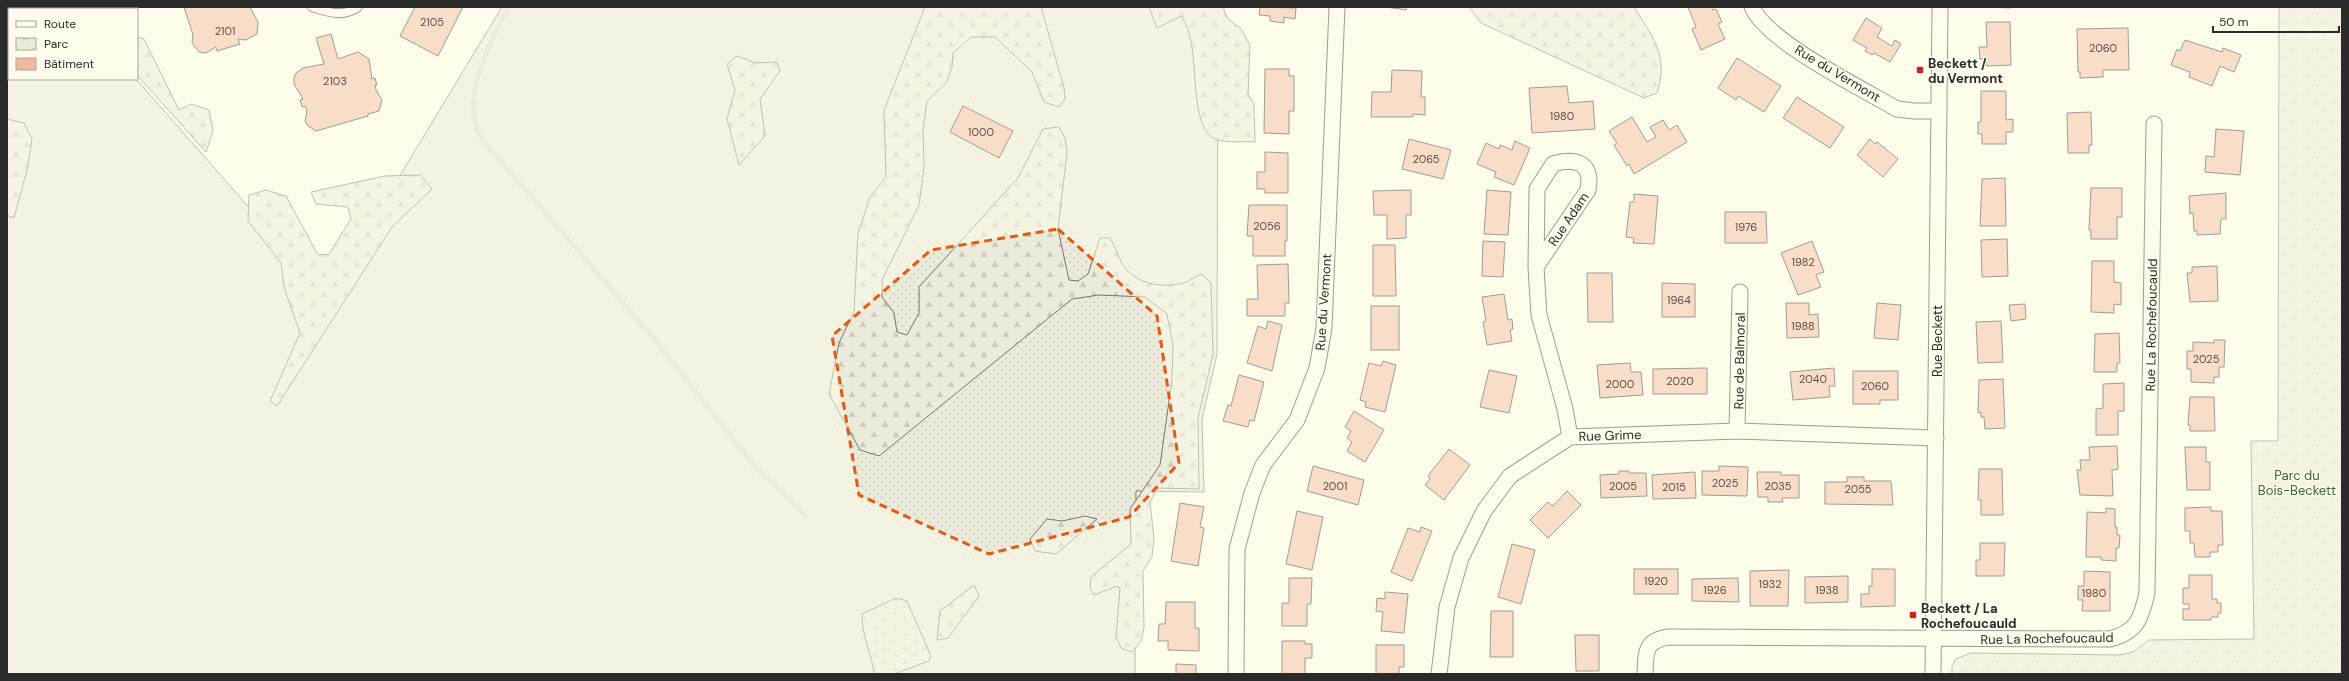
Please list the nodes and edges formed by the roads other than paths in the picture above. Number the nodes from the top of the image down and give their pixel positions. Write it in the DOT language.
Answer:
graph roads {
  1 [pos="312,7"];
  2 [pos="358,7"];
  3 [pos="1337,7"];
  4 [pos="1752,7"];
  5 [pos="1940,7"];
  6 [pos="1939,111"];
  7 [pos="2154,124"];
  8 [pos="1536,266"];
  9 [pos="1740,292"];
  10 [pos="1737,431"];
  11 [pos="1570,437"];
  12 [pos="1936,438"];
  13 [pos="1933,640"];
  14 [pos="1236,674"];
  15 [pos="1439,674"];
  16 [pos="1645,674"];
  17 [pos="1933,674"];
  1 -- 2 [label="lane"];
  3 -- 14 [label="street, Rue du Vermont"];
  4 -- 6 [label="street, Rue du Vermont"];
  5 -- 6 [label="street, Rue Beckett"];
  6 -- 12 [label="street, Rue Beckett"];
  7 -- 13 [label="street, Rue La Rochefoucauld"];
  8 -- 8 [label="street, Rue Adam"];
  8 -- 11 [label="street, Rue Adam"];
  9 -- 10 [label="street, Rue de Balmoral"];
  10 -- 11 [label="street, Rue Grime"];
  10 -- 12 [label="street, Rue Grime"];
  11 -- 15 [label="street, Rue Grime"];
  12 -- 13 [label="street, Rue Beckett"];
  13 -- 16 [label="street, Rue La Rochefoucauld"];
  13 -- 17 [label="street, Rue Beckett"];
}
